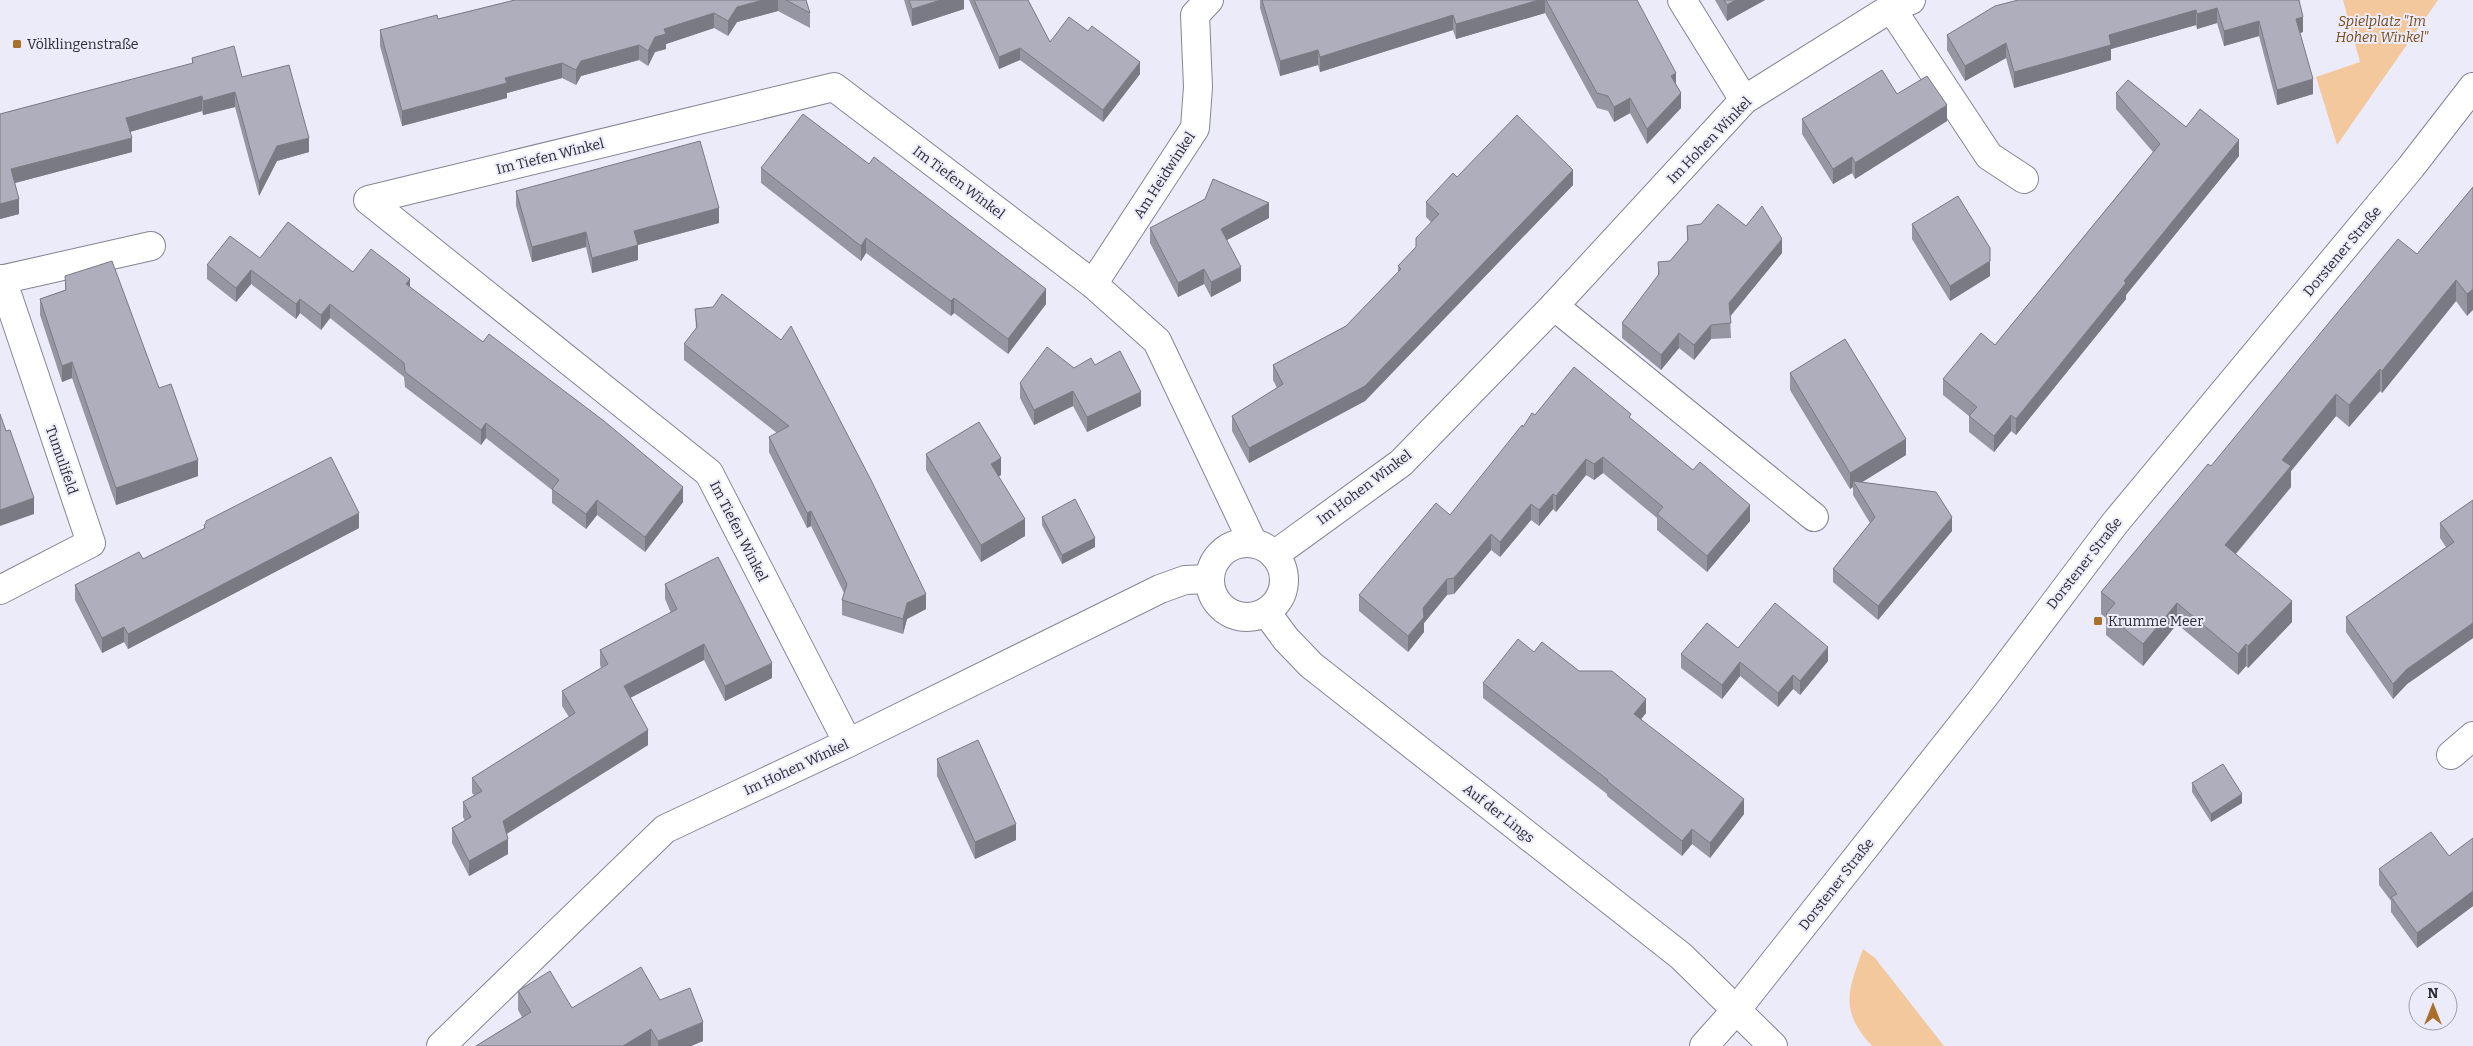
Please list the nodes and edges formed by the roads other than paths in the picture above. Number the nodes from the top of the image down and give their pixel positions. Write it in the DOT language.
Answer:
graph roads {
  1 [pos="1209,0"];
  2 [pos="1682,0"];
  3 [pos="1901,4"];
  4 [pos="2473,87"];
  5 [pos="1744,100"];
  6 [pos="2024,179"];
  7 [pos="151,246"];
  8 [pos="1,280"];
  9 [pos="1094,284"];
  10 [pos="1554,306"];
  11 [pos="1814,517"];
  12 [pos="1264,549"];
  13 [pos="1210,579"];
  14 [pos="0,590"];
  15 [pos="1266,612"];
  16 [pos="2473,736"];
  17 [pos="848,743"];
  18 [pos="2451,755"];
  19 [pos="1737,1009"];
  20 [pos="441,1046"];
  21 [pos="1704,1046"];
  22 [pos="1773,1046"];
  1 -- 9 [label="street, Am Heidwinkel"];
  2 -- 5 [label="street"];
  3 -- 5 [label="street, Im Hohen Winkel"];
  3 -- 6 [label="street, Im Hohen Winkel"];
  4 -- 19 [label="street, Dorstener Straße"];
  5 -- 10 [label="street, Im Hohen Winkel"];
  7 -- 8 [label="street, Tumulifeld"];
  8 -- 14 [label="street, Tumulifeld"];
  9 -- 12 [label="street, Im Tiefen Winkel"];
  9 -- 17 [label="street, Im Tiefen Winkel"];
  10 -- 11 [label="street"];
  10 -- 12 [label="street, Im Hohen Winkel"];
  12 -- 13 [label="street, Im Hohen Winkel"];
  12 -- 15 [label="street"];
  13 -- 15 [label="street"];
  13 -- 17 [label="street, Im Hohen Winkel"];
  15 -- 19 [label="street, Auf der Lings"];
  16 -- 18 [label="street"];
  17 -- 20 [label="street, Im Hohen Winkel"];
  19 -- 21 [label="street, Dorstener Straße"];
  19 -- 22 [label="street"];
}
